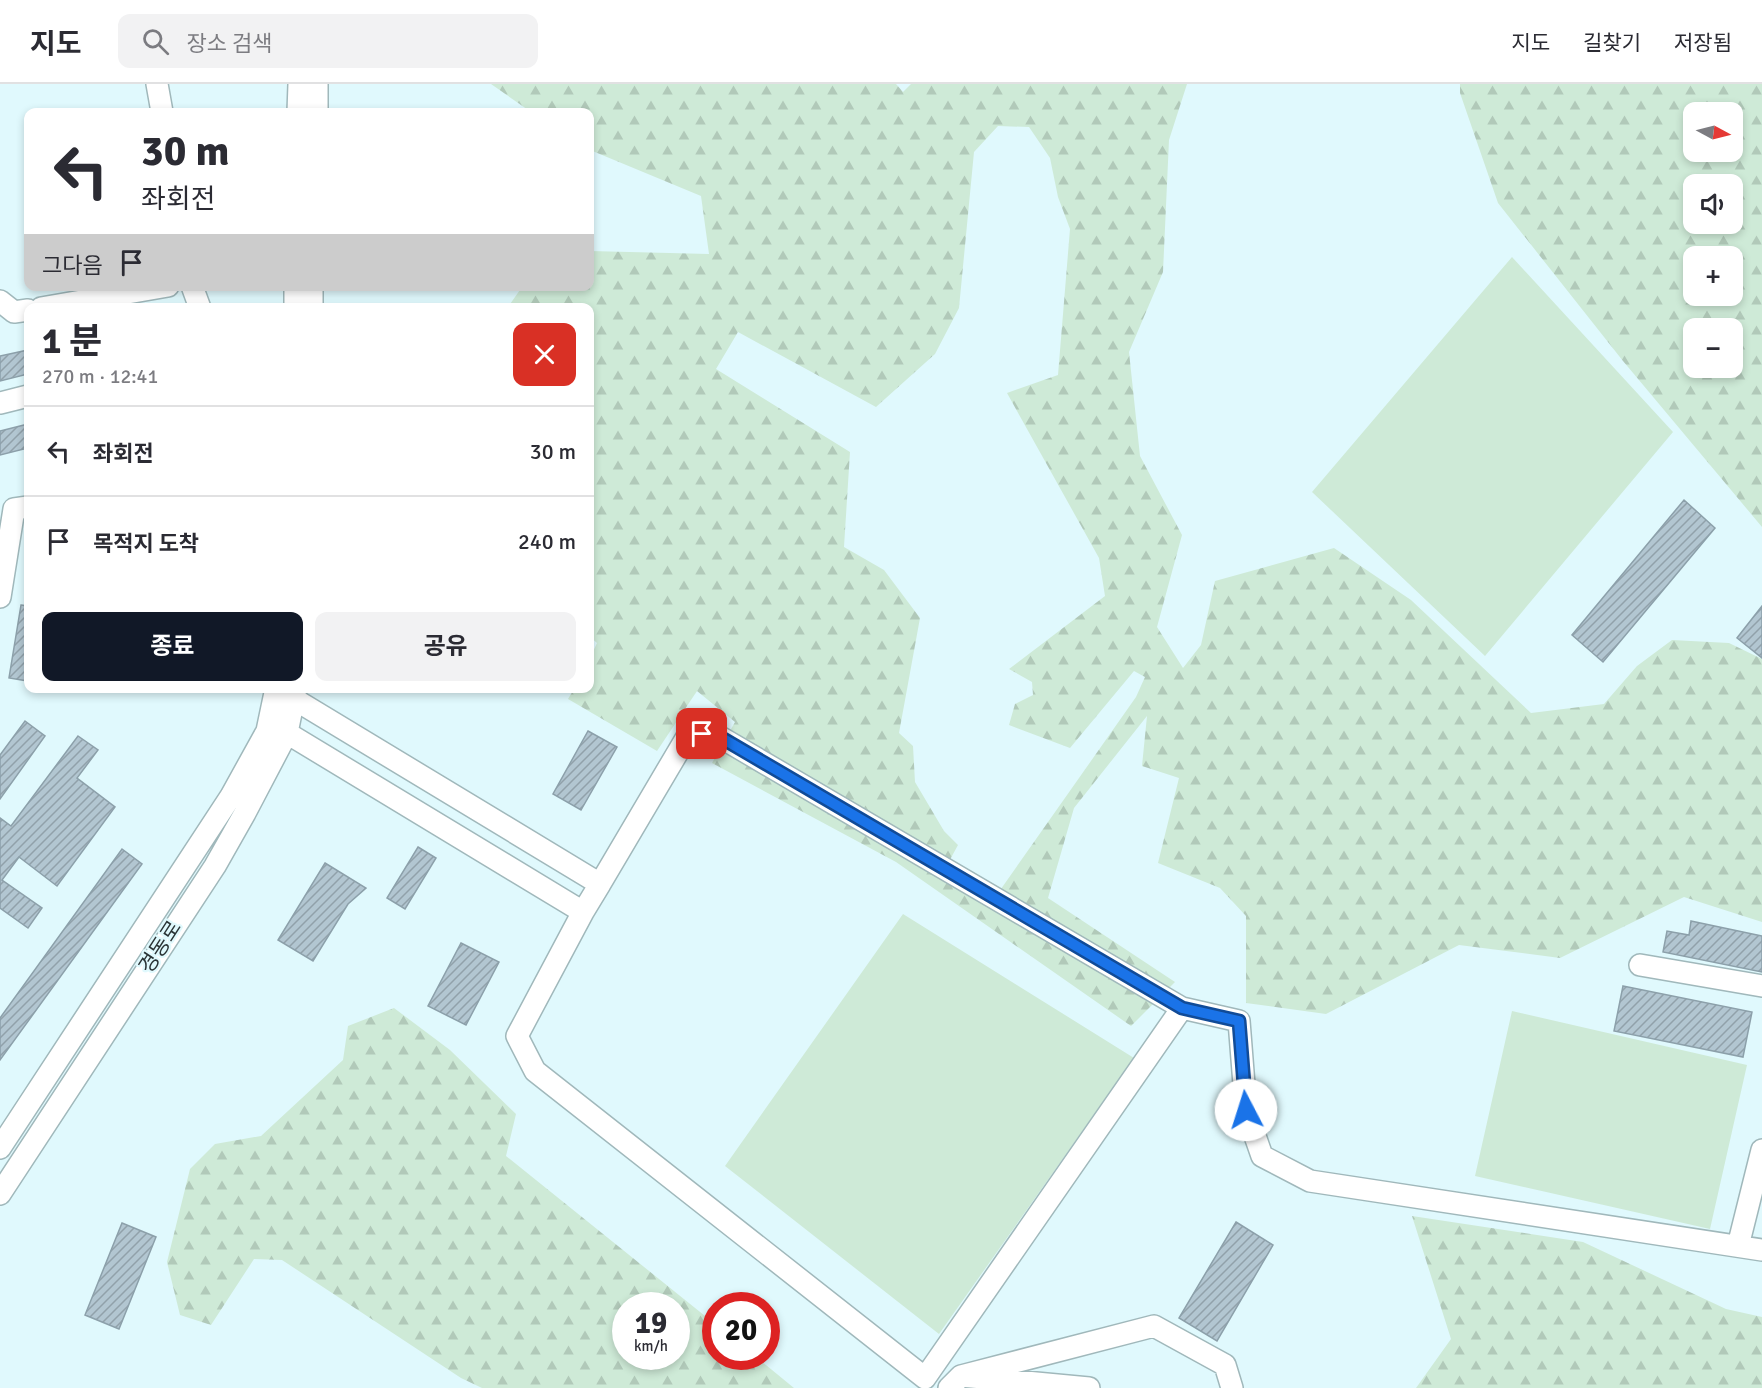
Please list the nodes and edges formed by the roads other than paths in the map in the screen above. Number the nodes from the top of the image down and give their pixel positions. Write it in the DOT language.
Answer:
graph roads {
  1 [pos="157,84"];
  2 [pos="299,84"];
  3 [pos="317,84"];
  4 [pos="161,108"];
  5 [pos="298,108"];
  6 [pos="316,108"];
  7 [pos="139,291"];
  8 [pos="0,301"];
  9 [pos="70,303"];
  10 [pos="24,311"];
  11 [pos="24,397"];
  12 [pos="0,403"];
  13 [pos="24,508"];
  14 [pos="0,597"];
  15 [pos="288,693"];
  16 [pos="289,693"];
  17 [pos="291,693"];
  18 [pos="286,734"];
  19 [pos="600,884"];
  20 [pos="583,912"];
  21 [pos="1640,965"];
  22 [pos="1762,986"];
  23 [pos="1182,1008"];
  24 [pos="0,1148"];
  25 [pos="1762,1150"];
  26 [pos="0,1194"];
  27 [pos="1738,1246"];
  28 [pos="1762,1250"];
  29 [pos="955,1382"];
  30 [pos="933,1383"];
  31 [pos="1089,1388"];
  32 [pos="1232,1388"];
  1 -- 4 [label="street"];
  2 -- 5 [label="street"];
  3 -- 6 [label="street"];
  7 -- 9 [label="street"];
  8 -- 10 [label="street"];
  11 -- 12 [label="street"];
  13 -- 14 [label="street"];
  15 -- 24 [label="street, 경동로"];
  16 -- 18 [label="street, 경동로"];
  17 -- 19 [label="street"];
  18 -- 20 [label="street"];
  18 -- 26 [label="street, 경동로"];
  19 -- 20 [label="street"];
  19 -- 23 [label="street"];
  20 -- 30 [label="street"];
  21 -- 22 [label="street"];
  23 -- 27 [label="street"];
  23 -- 30 [label="street"];
  25 -- 27 [label="street"];
  27 -- 28 [label="street"];
  29 -- 31 [label="street"];
  29 -- 32 [label="street"];
}
